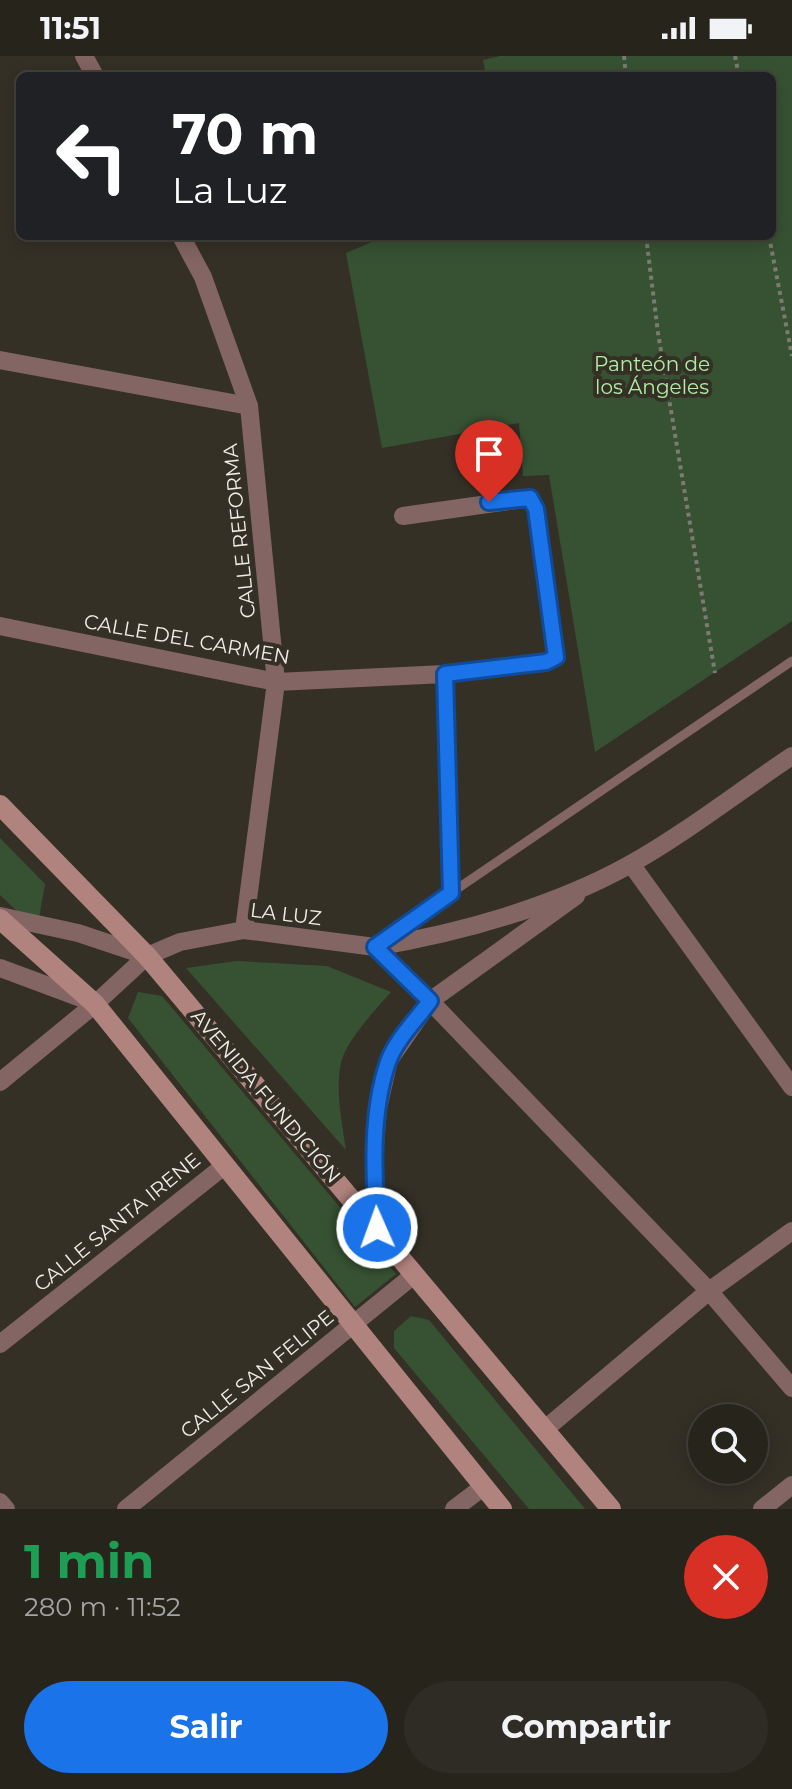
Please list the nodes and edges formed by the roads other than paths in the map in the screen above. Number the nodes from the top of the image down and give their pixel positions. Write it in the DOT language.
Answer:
graph roads {
  1 [pos="183,240"];
  2 [pos="0,360"];
  3 [pos="249,406"];
  4 [pos="403,516"];
  5 [pos="0,626"];
  6 [pos="792,661"];
  7 [pos="445,674"];
  8 [pos="276,682"];
  9 [pos="792,756"];
  10 [pos="0,805"];
  11 [pos="631,864"];
  12 [pos="598,880"];
  13 [pos="451,893"];
  14 [pos="0,918"];
  15 [pos="244,930"];
  16 [pos="375,947"];
  17 [pos="147,956"];
  18 [pos="0,968"];
  19 [pos="430,1001"];
  20 [pos="95,1004"];
  21 [pos="0,1082"];
  22 [pos="791,1085"];
  23 [pos="224,1166"];
  24 [pos="377,1228"];
  25 [pos="792,1231"];
  26 [pos="415,1274"];
  27 [pos="709,1291"];
  28 [pos="352,1325"];
  29 [pos="0,1344"];
  30 [pos="792,1388"];
  31 [pos="544,1430"];
  32 [pos="792,1485"];
  33 [pos="483,1487"];
  34 [pos="0,1502"];
  35 [pos="6,1509"];
  36 [pos="126,1509"];
  37 [pos="454,1509"];
  38 [pos="502,1509"];
  39 [pos="611,1509"];
  40 [pos="762,1509"];
  1 -- 3 [label="street, CALLE REFORMA"];
  2 -- 3 [label="street"];
  3 -- 8 [label="street, CALLE REFORMA"];
  4 -- 7 [label="street, CALLE DEL CARMEN"];
  5 -- 8 [label="street, CALLE DEL CARMEN"];
  6 -- 13 [label="lane"];
  7 -- 8 [label="street, CALLE DEL CARMEN"];
  7 -- 13 [label="street"];
  8 -- 15 [label="street, CALLE REFORMA"];
  9 -- 11 [label="street"];
  10 -- 17 [label="street, AVENIDA FUNDICIÓN"];
  11 -- 12 [label="street"];
  11 -- 22 [label="street"];
  12 -- 16 [label="street, LA LUZ"];
  12 -- 19 [label="street"];
  13 -- 16 [label="street"];
  14 -- 17 [label="street"];
  14 -- 20 [label="street"];
  15 -- 16 [label="street, LA LUZ"];
  15 -- 17 [label="street, LA LUZ"];
  16 -- 19 [label="street"];
  17 -- 20 [label="street, LA LUZ"];
  17 -- 24 [label="street, AVENIDA FUNDICIÓN"];
  18 -- 20 [label="street"];
  19 -- 24 [label="street"];
  19 -- 27 [label="street"];
  20 -- 21 [label="street, LA LUZ"];
  20 -- 23 [label="street"];
  23 -- 28 [label="street"];
  23 -- 29 [label="street, CALLE SANTA IRENE"];
  24 -- 26 [label="street, AVENIDA FUNDICIÓN"];
  25 -- 27 [label="street"];
  26 -- 28 [label="street, CALLE SAN FELIPE"];
  26 -- 31 [label="street, AVENIDA FUNDICIÓN"];
  27 -- 30 [label="street"];
  27 -- 31 [label="street"];
  28 -- 33 [label="street"];
  28 -- 36 [label="street, CALLE SAN FELIPE"];
  31 -- 39 [label="street, AVENIDA FUNDICIÓN"];
  32 -- 40 [label="street"];
  33 -- 37 [label="street"];
  33 -- 38 [label="street"];
  34 -- 35 [label="street"];
}
